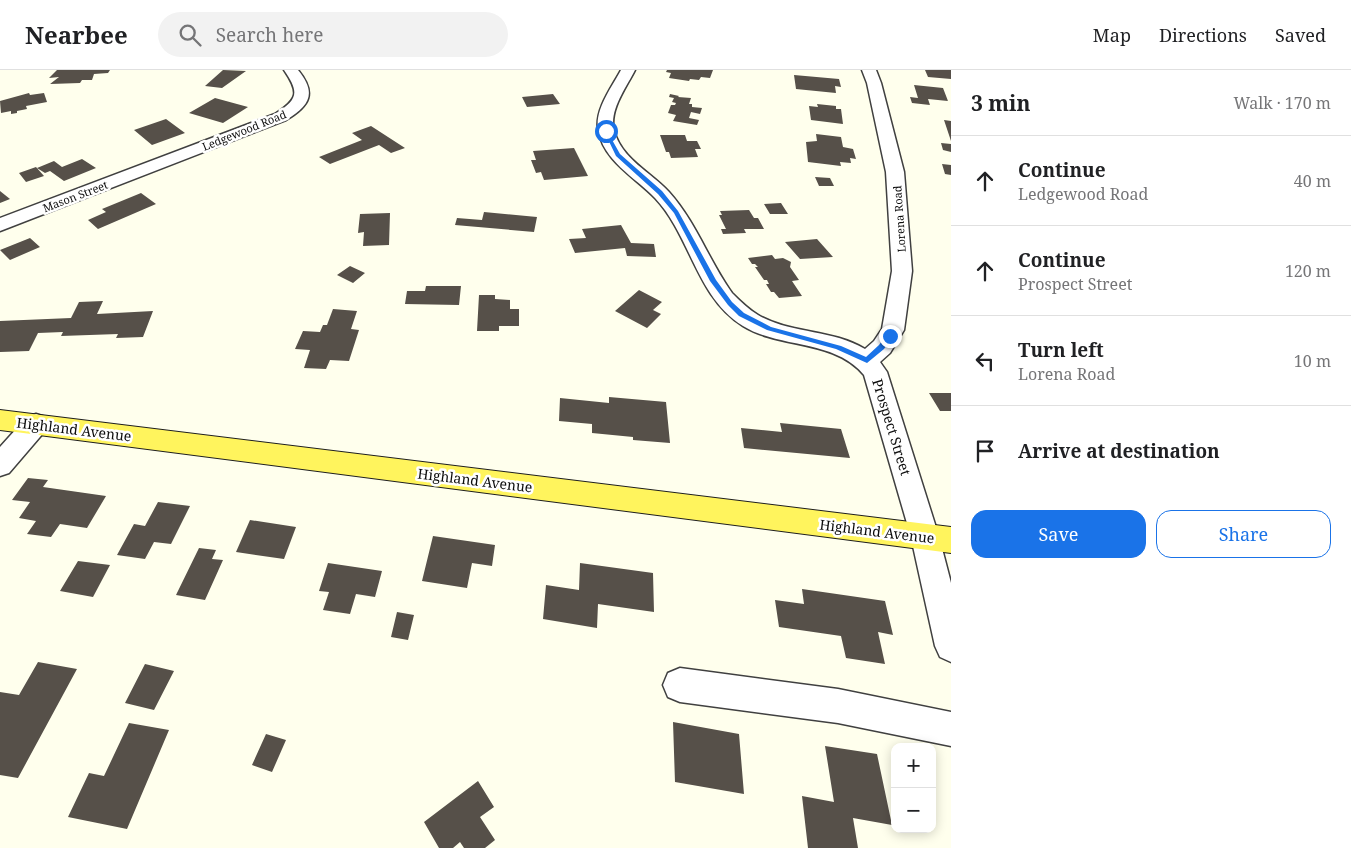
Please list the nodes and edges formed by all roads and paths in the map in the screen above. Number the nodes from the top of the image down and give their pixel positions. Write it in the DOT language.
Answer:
graph roads {
  1 [pos="291,70"];
  2 [pos="628,70"];
  3 [pos="868,70"];
  4 [pos="150,167"];
  5 [pos="0,225"];
  6 [pos="867,360"];
  7 [pos="0,420"];
  8 [pos="36,424"];
  9 [pos="0,465"];
  10 [pos="938,539"];
  11 [pos="951,646"];
  12 [pos="680,685"];
  13 [pos="951,729"];
  1 -- 4 [label="street, Ledgewood Road"];
  2 -- 6 [label="street"];
  3 -- 6 [label="street, Lorena Road"];
  4 -- 5 [label="street, Mason Street"];
  6 -- 10 [label="street, Prospect Street"];
  7 -- 8 [label="main road, Highland Avenue"];
  8 -- 9 [label="street"];
  8 -- 10 [label="main road, Highland Avenue"];
  10 -- 11 [label="street, Prospect Street"];
  12 -- 13 [label="street"];
}
